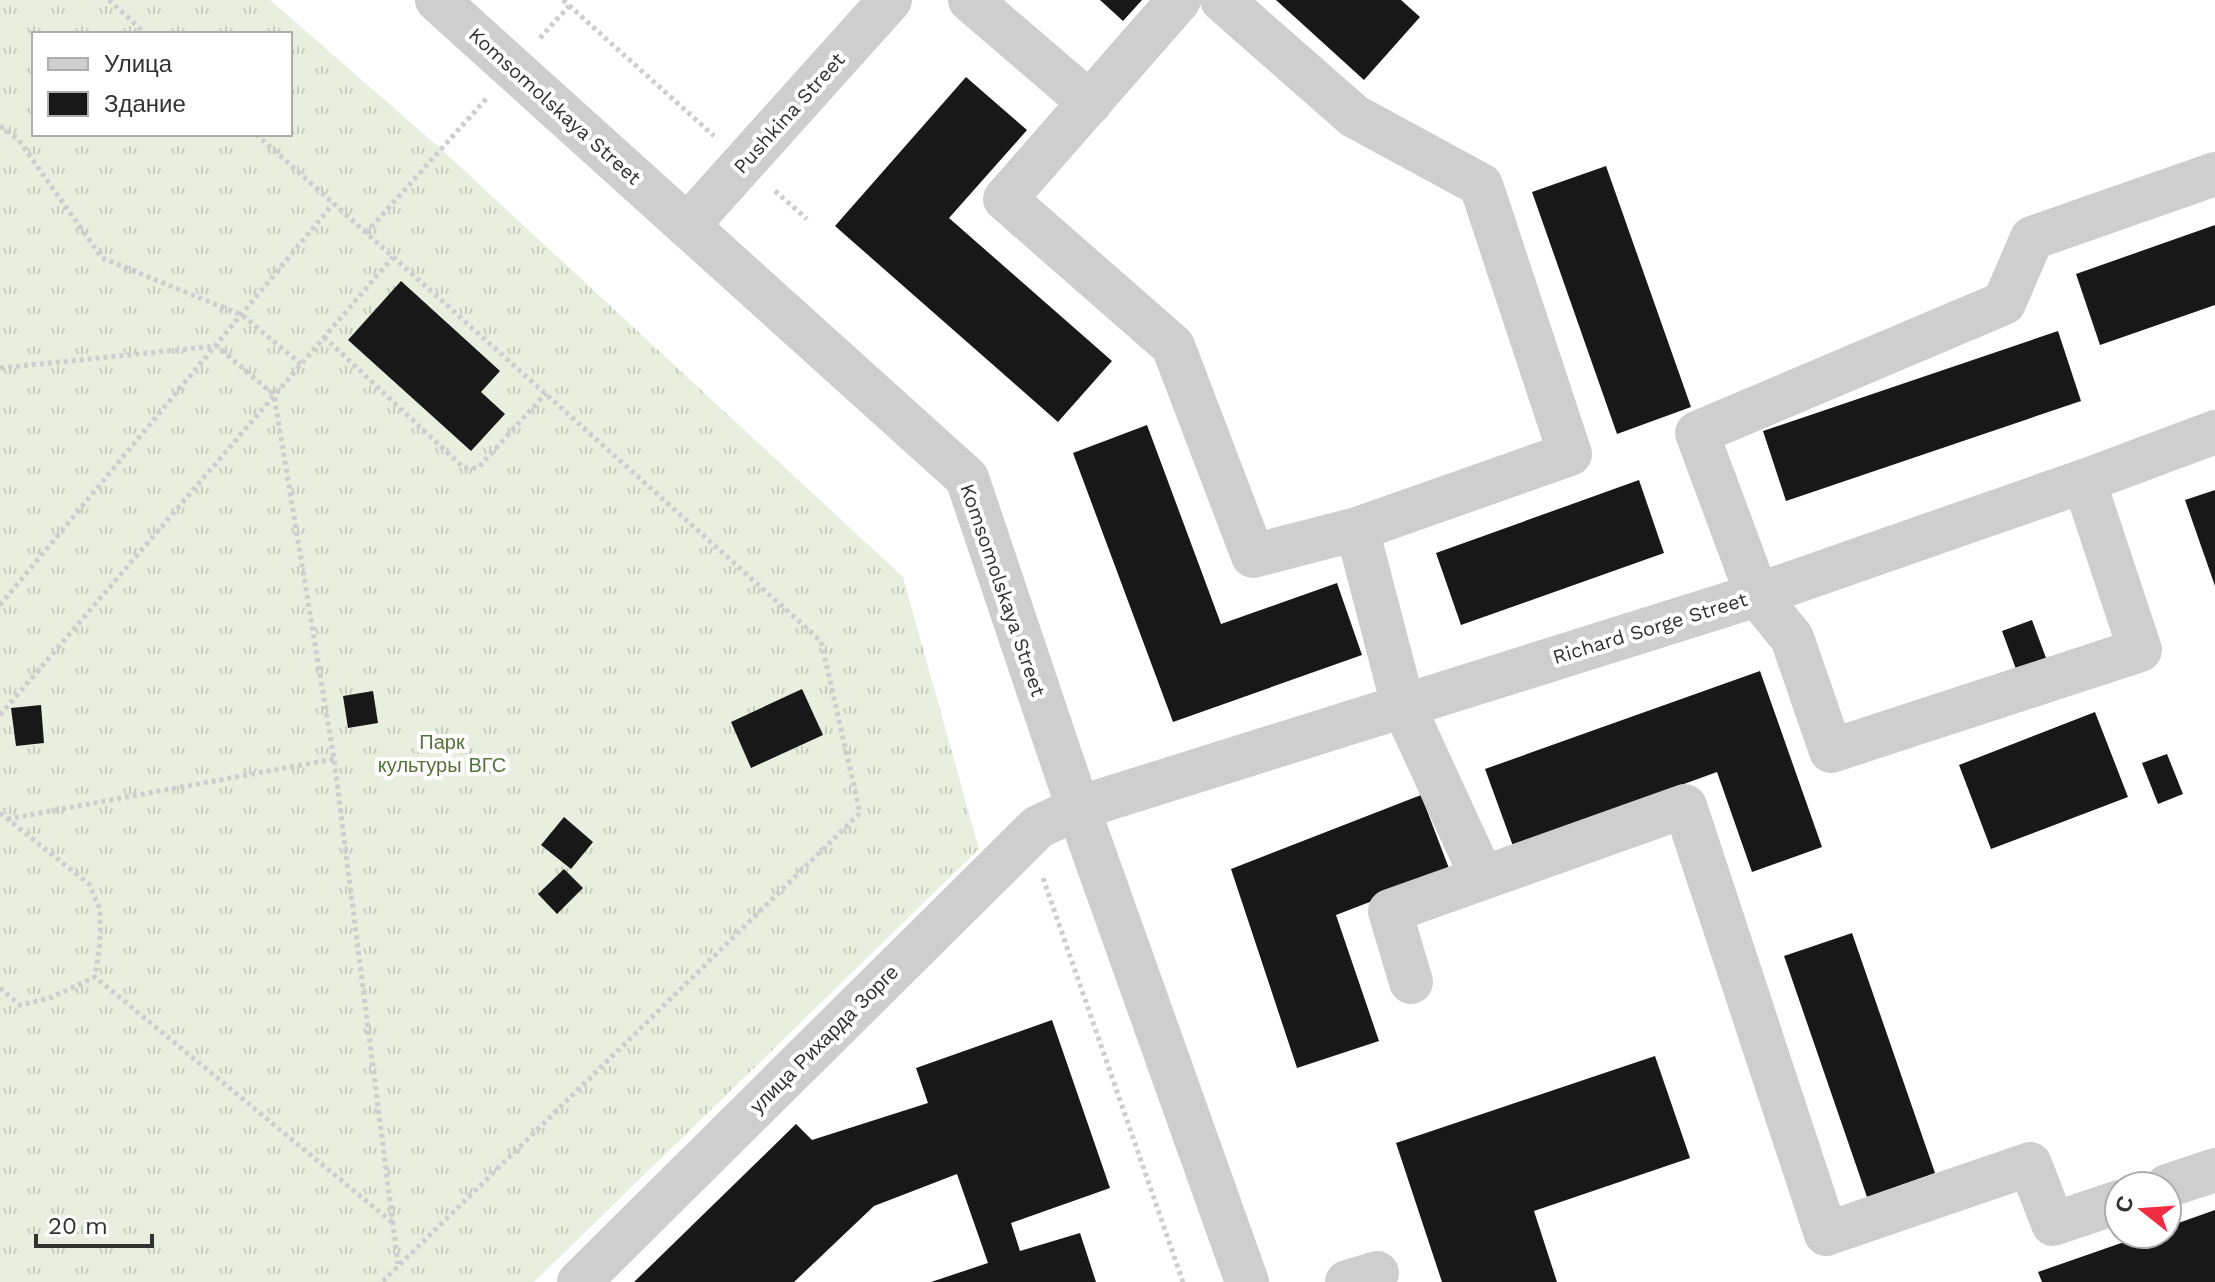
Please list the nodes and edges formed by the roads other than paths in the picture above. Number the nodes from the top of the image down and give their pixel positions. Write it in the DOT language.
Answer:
graph roads {
  1 [pos="437,0"];
  2 [pos="890,0"];
  3 [pos="970,0"];
  4 [pos="1179,0"];
  5 [pos="1222,0"];
  6 [pos="1090,103"];
  7 [pos="2215,174"];
  8 [pos="687,226"];
  9 [pos="2215,432"];
  10 [pos="2084,481"];
  11 [pos="1357,529"];
  12 [pos="1757,595"];
  13 [pos="1403,705"];
  14 [pos="1078,808"];
  15 [pos="1482,877"];
  16 [pos="1411,982"];
  17 [pos="2215,1170"];
  18 [pos="2183,1181"];
  19 [pos="2103,1207"];
  20 [pos="579,1282"];
  21 [pos="1247,1282"];
  1 -- 8 [label="street, Komsomolskaya Street"];
  2 -- 8 [label="street, Pushkina Street"];
  3 -- 6 [label="street"];
  4 -- 6 [label="street"];
  5 -- 11 [label="street"];
  6 -- 11 [label="street"];
  7 -- 12 [label="street"];
  8 -- 14 [label="street, Komsomolskaya Street"];
  9 -- 10 [label="street, Richard Sorge Street"];
  10 -- 12 [label="street, Richard Sorge Street"];
  10 -- 12 [label="street"];
  11 -- 13 [label="street"];
  12 -- 13 [label="street, Richard Sorge Street"];
  13 -- 14 [label="street, Richard Sorge Street"];
  13 -- 15 [label="street"];
  14 -- 20 [label="street, улица Рихарда Зорге"];
  14 -- 21 [label="street, Komsomolskaya Street"];
  15 -- 16 [label="street"];
  15 -- 19 [label="street"];
  17 -- 18 [label="street"];
}
